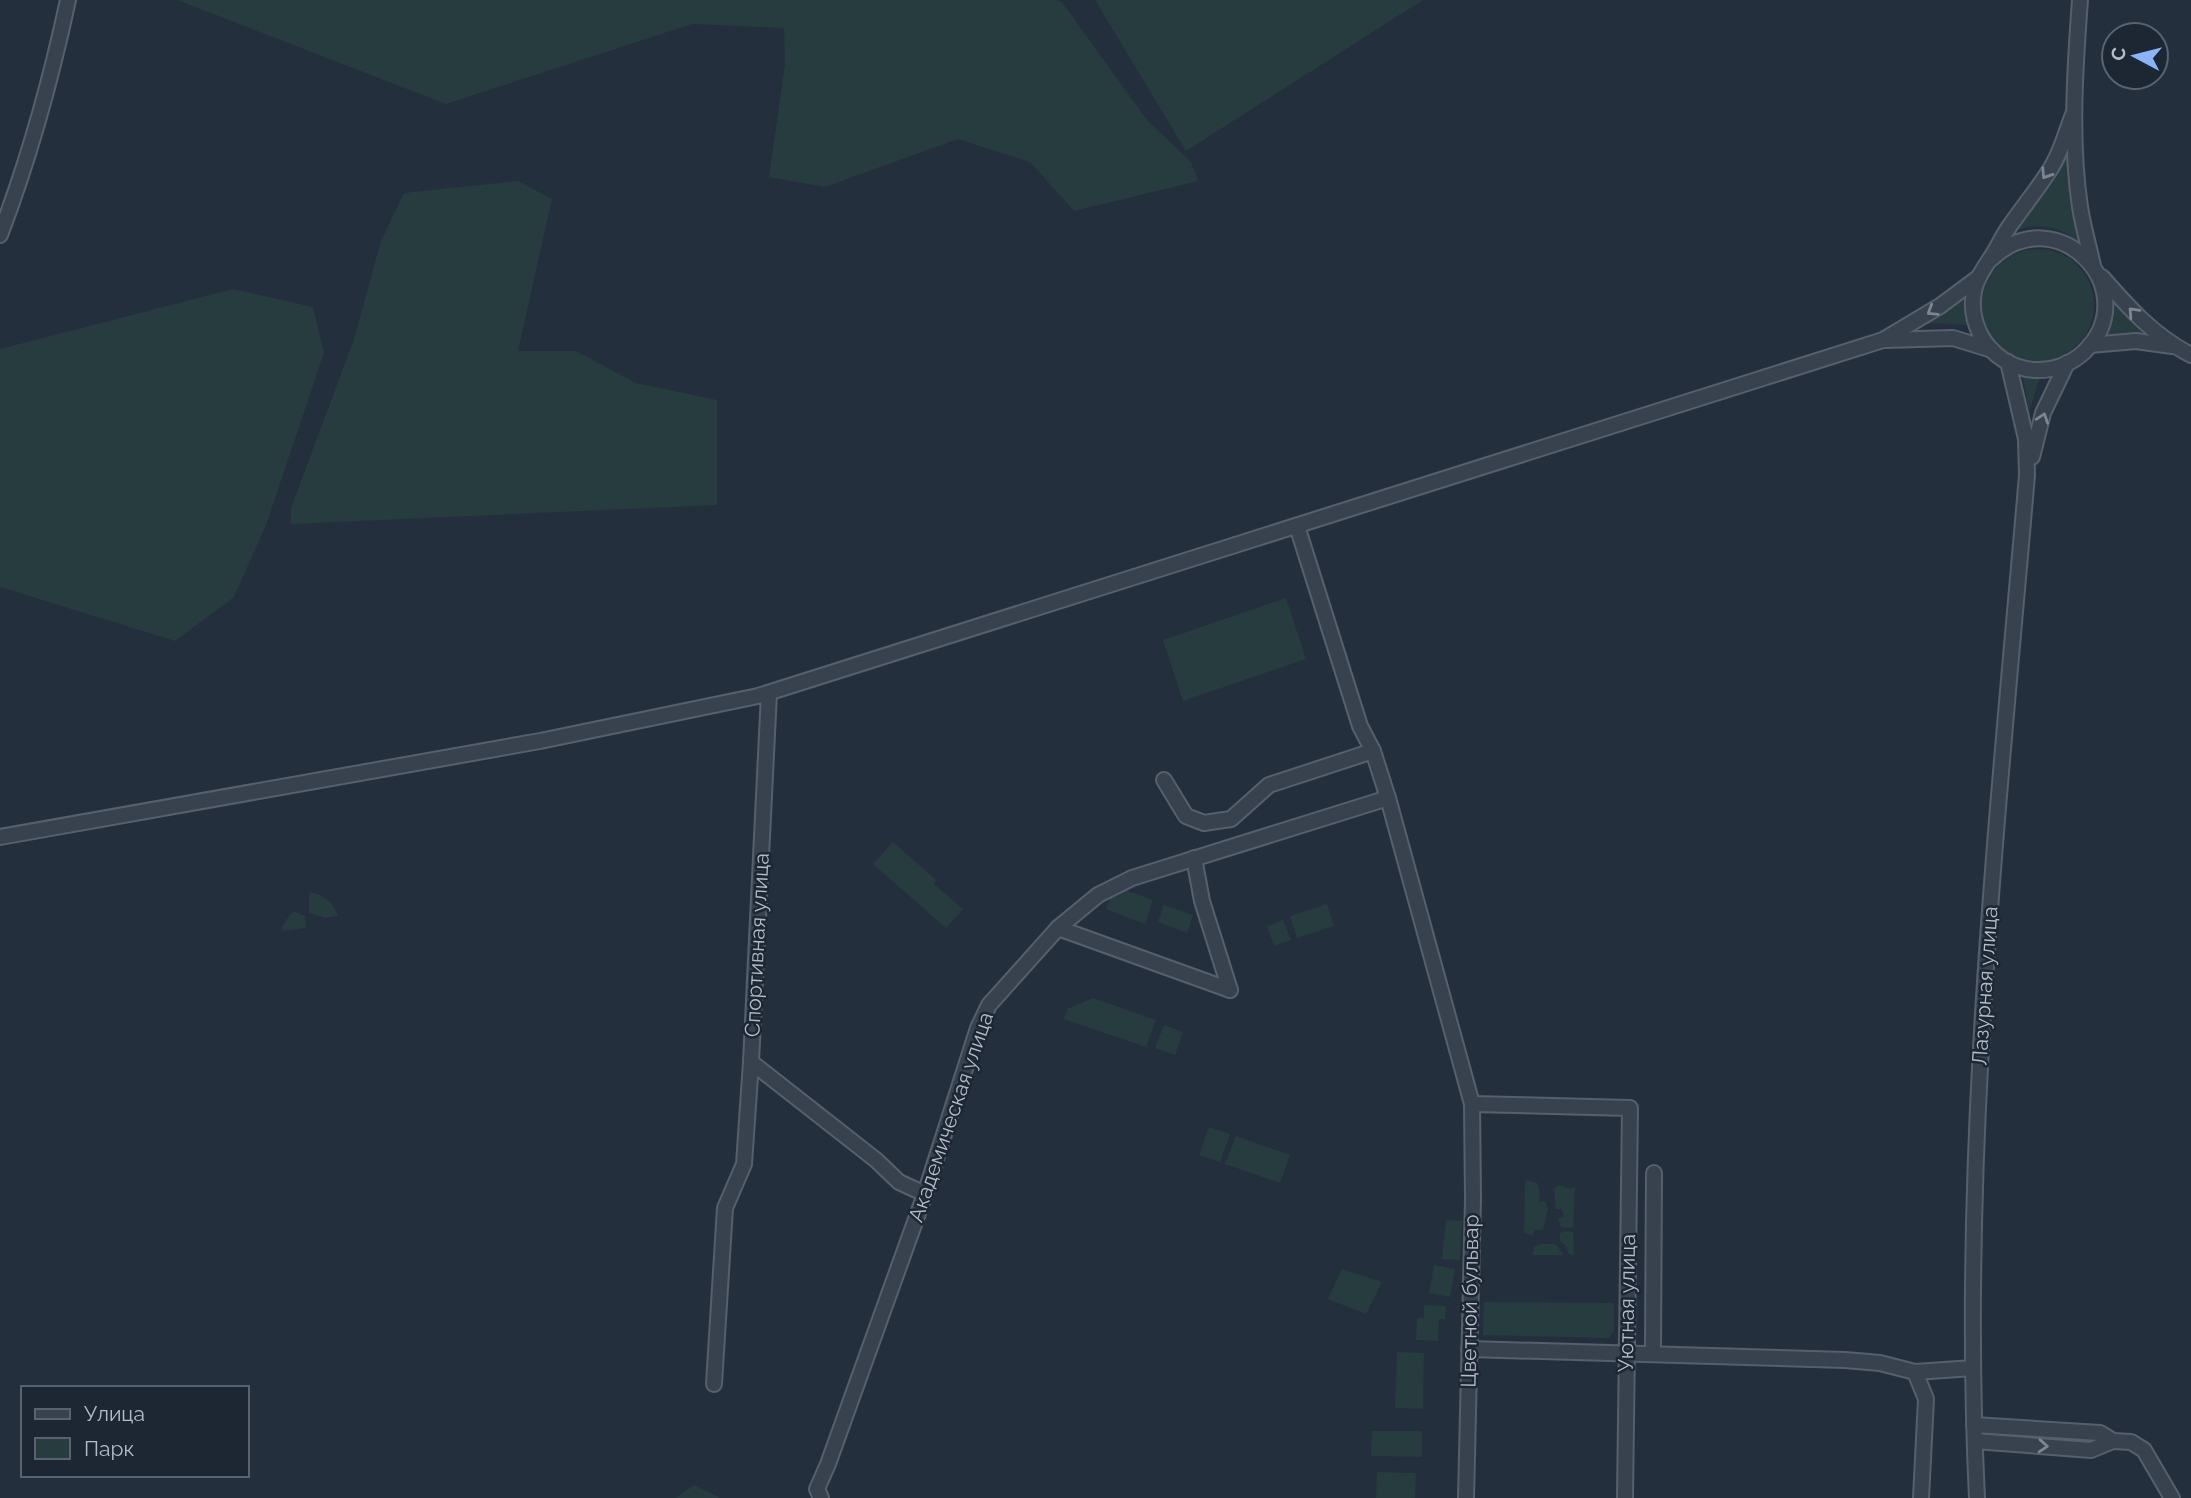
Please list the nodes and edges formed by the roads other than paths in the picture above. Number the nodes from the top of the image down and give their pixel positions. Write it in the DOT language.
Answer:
graph roads {
  1 [pos="68,0"];
  2 [pos="2080,0"];
  3 [pos="2074,112"];
  4 [pos="0,235"];
  5 [pos="1990,260"];
  6 [pos="2095,269"];
  7 [pos="1979,277"];
  8 [pos="1884,340"];
  9 [pos="2090,345"];
  10 [pos="2175,347"];
  11 [pos="1992,350"];
  12 [pos="2191,355"];
  13 [pos="2008,362"];
  14 [pos="2067,363"];
  15 [pos="2027,475"];
  16 [pos="1297,526"];
  17 [pos="769,693"];
  18 [pos="1373,751"];
  19 [pos="1164,780"];
  20 [pos="1388,799"];
  21 [pos="0,837"];
  22 [pos="1194,858"];
  23 [pos="1058,928"];
  24 [pos="751,1062"];
  25 [pos="1472,1104"];
  26 [pos="1654,1173"];
  27 [pos="925,1194"];
  28 [pos="1469,1349"];
  29 [pos="1627,1352"];
  30 [pos="1649,1354"];
  31 [pos="1973,1368"];
  32 [pos="1915,1372"];
  33 [pos="713,1384"];
  34 [pos="1974,1425"];
  35 [pos="1975,1441"];
  36 [pos="2113,1441"];
  37 [pos="821,1498"];
  38 [pos="1466,1498"];
  39 [pos="1625,1498"];
  40 [pos="1921,1498"];
  41 [pos="1977,1498"];
  42 [pos="2172,1498"];
  1 -- 4 [label="street"];
  2 -- 3 [label="street"];
  3 -- 5 [label="street, one-way"];
  3 -- 6 [label="street"];
  5 -- 6 [label="street"];
  5 -- 7 [label="street"];
  6 -- 9 [label="street"];
  10 -- 6 [label="street, one-way"];
  7 -- 8 [label="street, one-way"];
  7 -- 11 [label="street"];
  8 -- 11 [label="street"];
  8 -- 16 [label="street"];
  9 -- 10 [label="street"];
  9 -- 14 [label="street"];
  10 -- 12 [label="street"];
  11 -- 13 [label="street"];
  13 -- 14 [label="street"];
  13 -- 15 [label="street"];
  15 -- 14 [label="street, one-way"];
  15 -- 31 [label="street, Лазурная улица"];
  16 -- 17 [label="street"];
  16 -- 18 [label="street, Цветной бульвар"];
  17 -- 21 [label="street"];
  17 -- 24 [label="street, Спортивная улица"];
  18 -- 19 [label="street"];
  18 -- 20 [label="street, Цветной бульвар"];
  20 -- 22 [label="street, Академическая улица"];
  20 -- 25 [label="street, Цветной бульвар"];
  22 -- 23 [label="street, Академическая улица"];
  22 -- 23 [label="street"];
  23 -- 27 [label="street, Академическая улица"];
  24 -- 27 [label="street, Спортивная улица"];
  24 -- 33 [label="street"];
  25 -- 28 [label="street, Цветной бульвар"];
  25 -- 29 [label="street, Уютная улица"];
  26 -- 30 [label="street"];
  27 -- 37 [label="street, Академическая улица"];
  28 -- 29 [label="street"];
  28 -- 38 [label="street, Цветной бульвар"];
  29 -- 30 [label="street"];
  29 -- 39 [label="street, Уютная улица"];
  30 -- 32 [label="street"];
  31 -- 32 [label="street"];
  31 -- 34 [label="street, Лазурная улица"];
  32 -- 40 [label="street"];
  34 -- 35 [label="street, Лазурная улица"];
  34 -- 36 [label="street"];
  35 -- 36 [label="street, one-way"];
  35 -- 41 [label="street, Лазурная улица"];
  36 -- 42 [label="street"];
}
